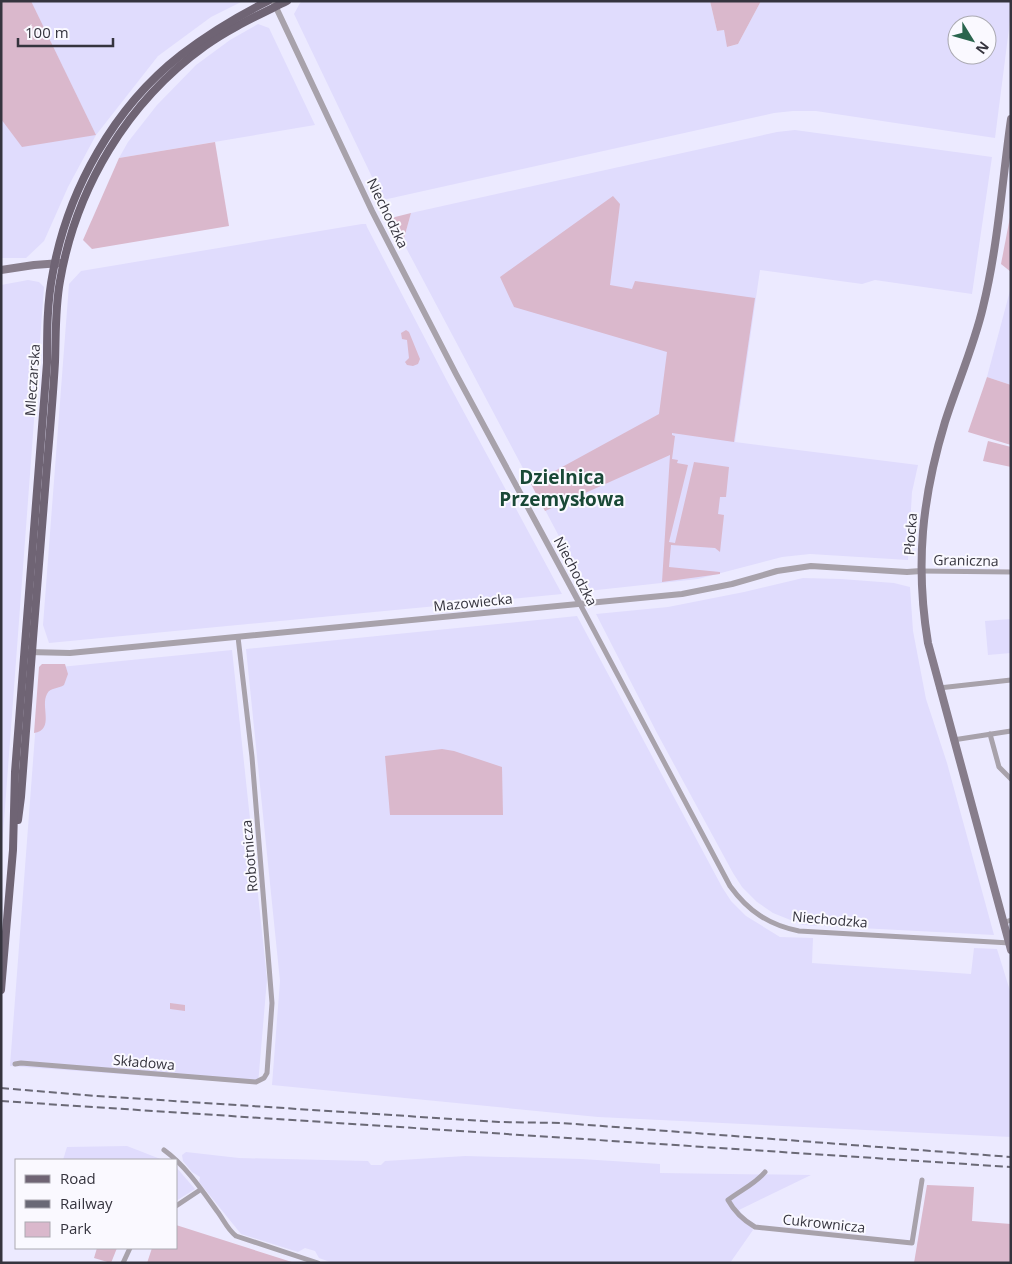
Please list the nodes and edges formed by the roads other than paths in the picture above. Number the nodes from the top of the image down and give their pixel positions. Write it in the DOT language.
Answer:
graph roads {
  1 [pos="268,1"];
  2 [pos="287,1"];
  3 [pos="274,4"];
  4 [pos="1011,119"];
  5 [pos="55,262"];
  6 [pos="64,263"];
  7 [pos="1,270"];
  8 [pos="921,571"];
  9 [pos="1011,572"];
  10 [pos="580,604"];
  11 [pos="238,637"];
  12 [pos="28,652"];
  13 [pos="1011,680"];
  14 [pos="938,688"];
  15 [pos="1011,731"];
  16 [pos="990,734"];
  17 [pos="953,740"];
  18 [pos="1011,779"];
  19 [pos="1007,922"];
  20 [pos="1010,946"];
  21 [pos="1,989"];
  22 [pos="15,1064"];
  23 [pos="267,1073"];
  24 [pos="164,1150"];
  25 [pos="176,1159"];
  26 [pos="178,1162"];
  27 [pos="765,1172"];
  28 [pos="922,1180"];
  29 [pos="200,1190"];
  30 [pos="178,1205"];
  31 [pos="130,1249"];
  32 [pos="123,1263"];
  33 [pos="318,1263"];
  1 -- 5 [label="main road, Mleczarska"];
  2 -- 3 [label="main road, Mleczarska"];
  3 -- 6 [label="main road, Mleczarska"];
  3 -- 10 [label="street, Niechodzka"];
  4 -- 8 [label="main road, Płocka"];
  5 -- 6 [label="main road"];
  5 -- 7 [label="main road"];
  5 -- 12 [label="main road, Mleczarska"];
  6 -- 12 [label="main road, Mleczarska"];
  8 -- 9 [label="street, Graniczna"];
  8 -- 10 [label="street, Mazowiecka"];
  8 -- 14 [label="main road, Płocka"];
  10 -- 11 [label="street, Mazowiecka"];
  10 -- 20 [label="street, Niechodzka"];
  11 -- 12 [label="street, Mazowiecka"];
  11 -- 23 [label="street, Robotnicza"];
  12 -- 21 [label="main road, Mleczarska"];
  13 -- 14 [label="street"];
  14 -- 17 [label="main road, Płocka"];
  15 -- 16 [label="street"];
  16 -- 17 [label="street"];
  16 -- 18 [label="street"];
  17 -- 19 [label="main road, Płocka"];
  19 -- 20 [label="main road, Płocka"];
  22 -- 23 [label="street, Składowa"];
  24 -- 25 [label="street"];
  26 -- 29 [label="street"];
  27 -- 28 [label="street, Cukrownicza"];
  29 -- 30 [label="street"];
  29 -- 33 [label="street"];
  31 -- 32 [label="street"];
}
